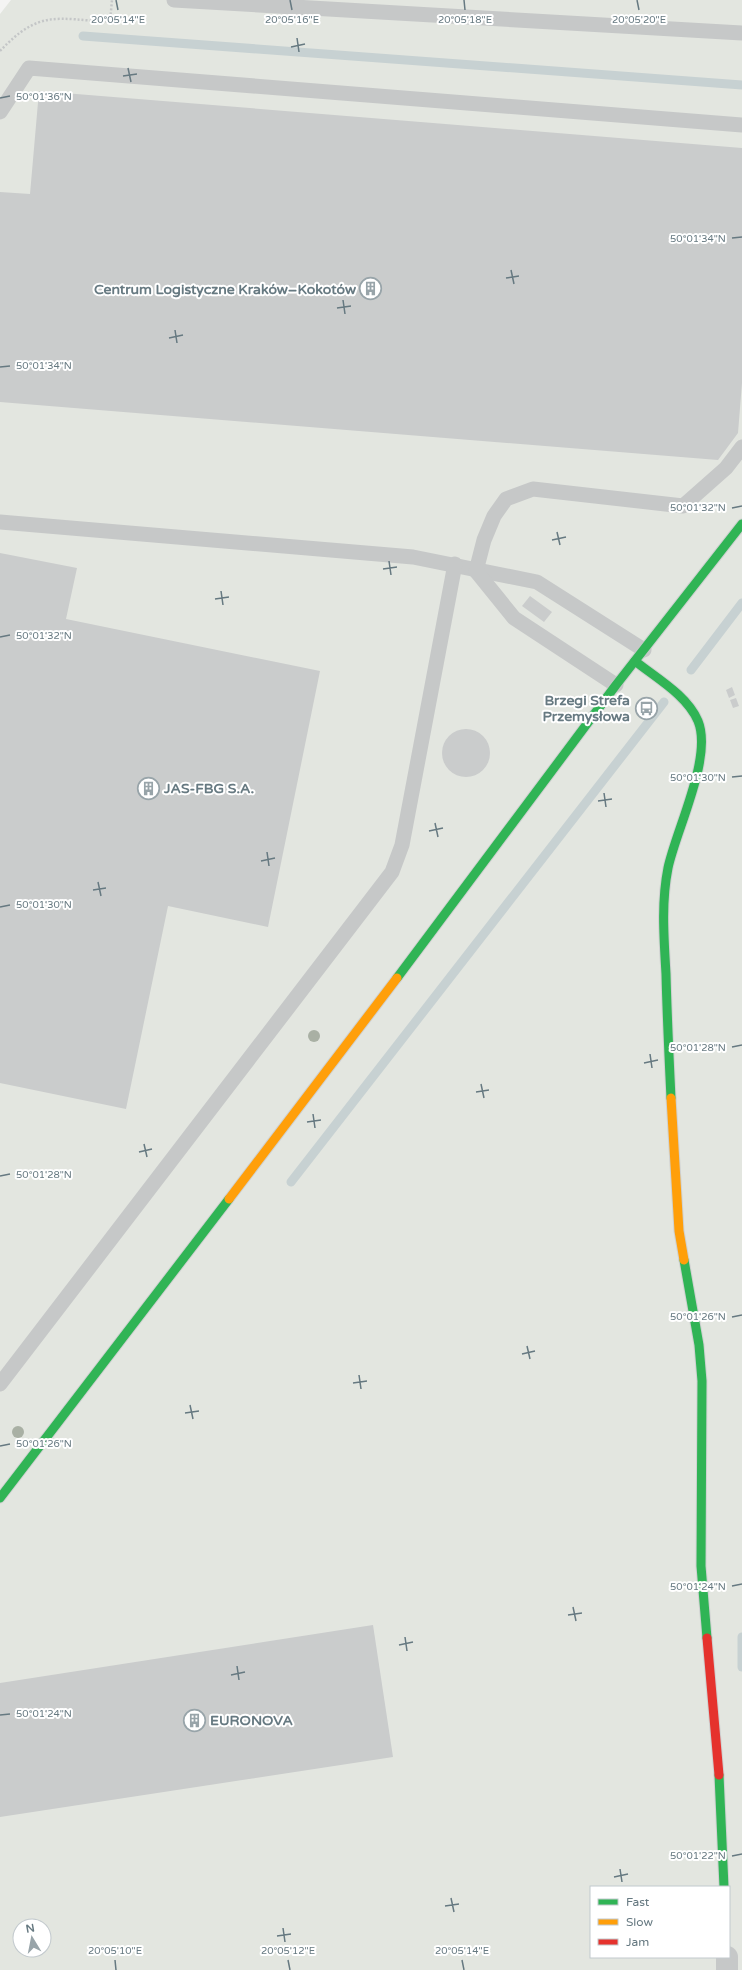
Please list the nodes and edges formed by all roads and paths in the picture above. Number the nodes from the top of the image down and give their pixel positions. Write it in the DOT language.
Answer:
graph roads {
  1 [pos="112,0"];
  2 [pos="174,0"];
  3 [pos="742,33"];
  4 [pos="0,51"];
  5 [pos="0,112"];
  6 [pos="742,125"];
  7 [pos="742,447"];
  8 [pos="0,522"];
  9 [pos="742,524"];
  10 [pos="455,564"];
  11 [pos="476,571"];
  12 [pos="640,655"];
  13 [pos="616,685"];
  14 [pos="0,1384"];
  15 [pos="0,1498"];
  16 [pos="724,1886"];
  17 [pos="727,1958"];
  18 [pos="727,1970"];
  1 -- 4 [label="path"];
  2 -- 3 [label="lane"];
  5 -- 6 [label="lane"];
  7 -- 11 [label="lane"];
  8 -- 10 [label="lane"];
  9 -- 12 [label="street"];
  10 -- 11 [label="lane"];
  10 -- 14 [label="lane"];
  11 -- 12 [label="lane"];
  11 -- 13 [label="lane"];
  12 -- 13 [label="street"];
  12 -- 16 [label="street"];
  13 -- 15 [label="street"];
  17 -- 18 [label="street"];
}
